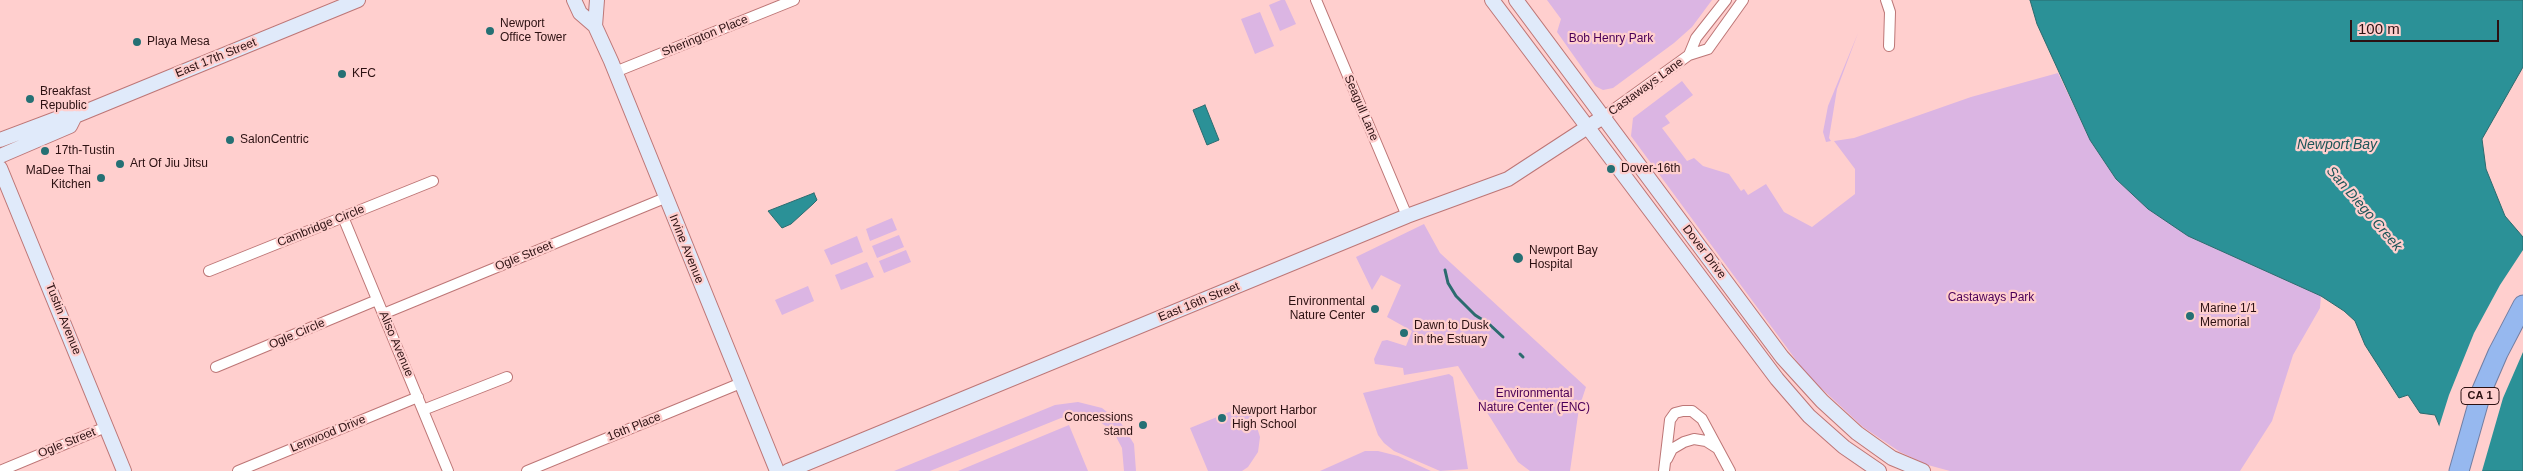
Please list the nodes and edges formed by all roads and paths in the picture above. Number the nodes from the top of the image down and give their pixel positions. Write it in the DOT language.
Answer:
graph roads {
  1 [pos="358,0"];
  2 [pos="574,0"];
  3 [pos="597,0"];
  4 [pos="794,0"];
  5 [pos="1316,0"];
  6 [pos="1492,0"];
  7 [pos="1516,0"];
  8 [pos="1886,0"];
  9 [pos="1726,1"];
  10 [pos="1740,5"];
  11 [pos="595,26"];
  12 [pos="1889,46"];
  13 [pos="1689,56"];
  14 [pos="615,72"];
  15 [pos="75,116"];
  16 [pos="1603,118"];
  17 [pos="1588,128"];
  18 [pos="0,140"];
  19 [pos="0,156"];
  20 [pos="0,168"];
  21 [pos="433,181"];
  22 [pos="665,198"];
  23 [pos="1407,216"];
  24 [pos="342,217"];
  25 [pos="209,271"];
  26 [pos="377,300"];
  27 [pos="2523,305"];
  28 [pos="383,314"];
  29 [pos="216,367"];
  30 [pos="507,377"];
  31 [pos="741,383"];
  32 [pos="418,397"];
  33 [pos="423,410"];
  34 [pos="106,427"];
  35 [pos="1718,449"];
  36 [pos="1664,467"];
  37 [pos="0,471"];
  38 [pos="124,471"];
  39 [pos="238,471"];
  40 [pos="448,471"];
  41 [pos="527,471"];
  42 [pos="777,471"];
  43 [pos="788,471"];
  44 [pos="1730,471"];
  45 [pos="1880,471"];
  46 [pos="1923,471"];
  47 [pos="2459,471"];
  1 -- 15 [label="street, East 17th Street"];
  2 -- 11 [label="street, Irvine Avenue"];
  3 -- 11 [label="street, Irvine Avenue"];
  4 -- 14 [label="street, Sherington Place"];
  5 -- 23 [label="street, Seagull Lane"];
  6 -- 17 [label="street, Dover Drive"];
  7 -- 16 [label="street, Dover Drive"];
  8 -- 12 [label="street"];
  9 -- 10 [label="street"];
  9 -- 13 [label="street, Castaways Lane"];
  10 -- 13 [label="street, Castaways Lane"];
  11 -- 14 [label="street, Irvine Avenue"];
  13 -- 16 [label="street, Castaways Lane"];
  14 -- 22 [label="street, Irvine Avenue"];
  15 -- 18 [label="street, East 17th Street"];
  15 -- 19 [label="street, East 17th Street"];
  16 -- 17 [label="street, East 16th Street"];
  16 -- 46 [label="street, Dover Drive"];
  17 -- 23 [label="street, East 16th Street"];
  17 -- 45 [label="street, Dover Drive"];
  20 -- 34 [label="street, Tustin Avenue"];
  21 -- 24 [label="street, Cambridge Circle"];
  22 -- 28 [label="street, Ogle Street"];
  22 -- 31 [label="street, Irvine Avenue"];
  23 -- 43 [label="street, East 16th Street"];
  24 -- 25 [label="street, Cambridge Circle"];
  24 -- 26 [label="street, Aliso Avenue"];
  26 -- 28 [label="street, Aliso Avenue"];
  26 -- 29 [label="street, Ogle Circle"];
  27 -- 47 [label="highway, CA 1"];
  28 -- 32 [label="street, Aliso Avenue"];
  30 -- 33 [label="street"];
  31 -- 41 [label="street, 16th Place"];
  31 -- 42 [label="street, Irvine Avenue"];
  32 -- 33 [label="street, Aliso Avenue"];
  32 -- 39 [label="street, Lenwood Drive"];
  33 -- 40 [label="street, Aliso Avenue"];
  34 -- 37 [label="street, Ogle Street"];
  34 -- 38 [label="street, Tustin Avenue"];
  35 -- 36 [label="street"];
  35 -- 36 [label="street"];
  35 -- 44 [label="street"];
}
